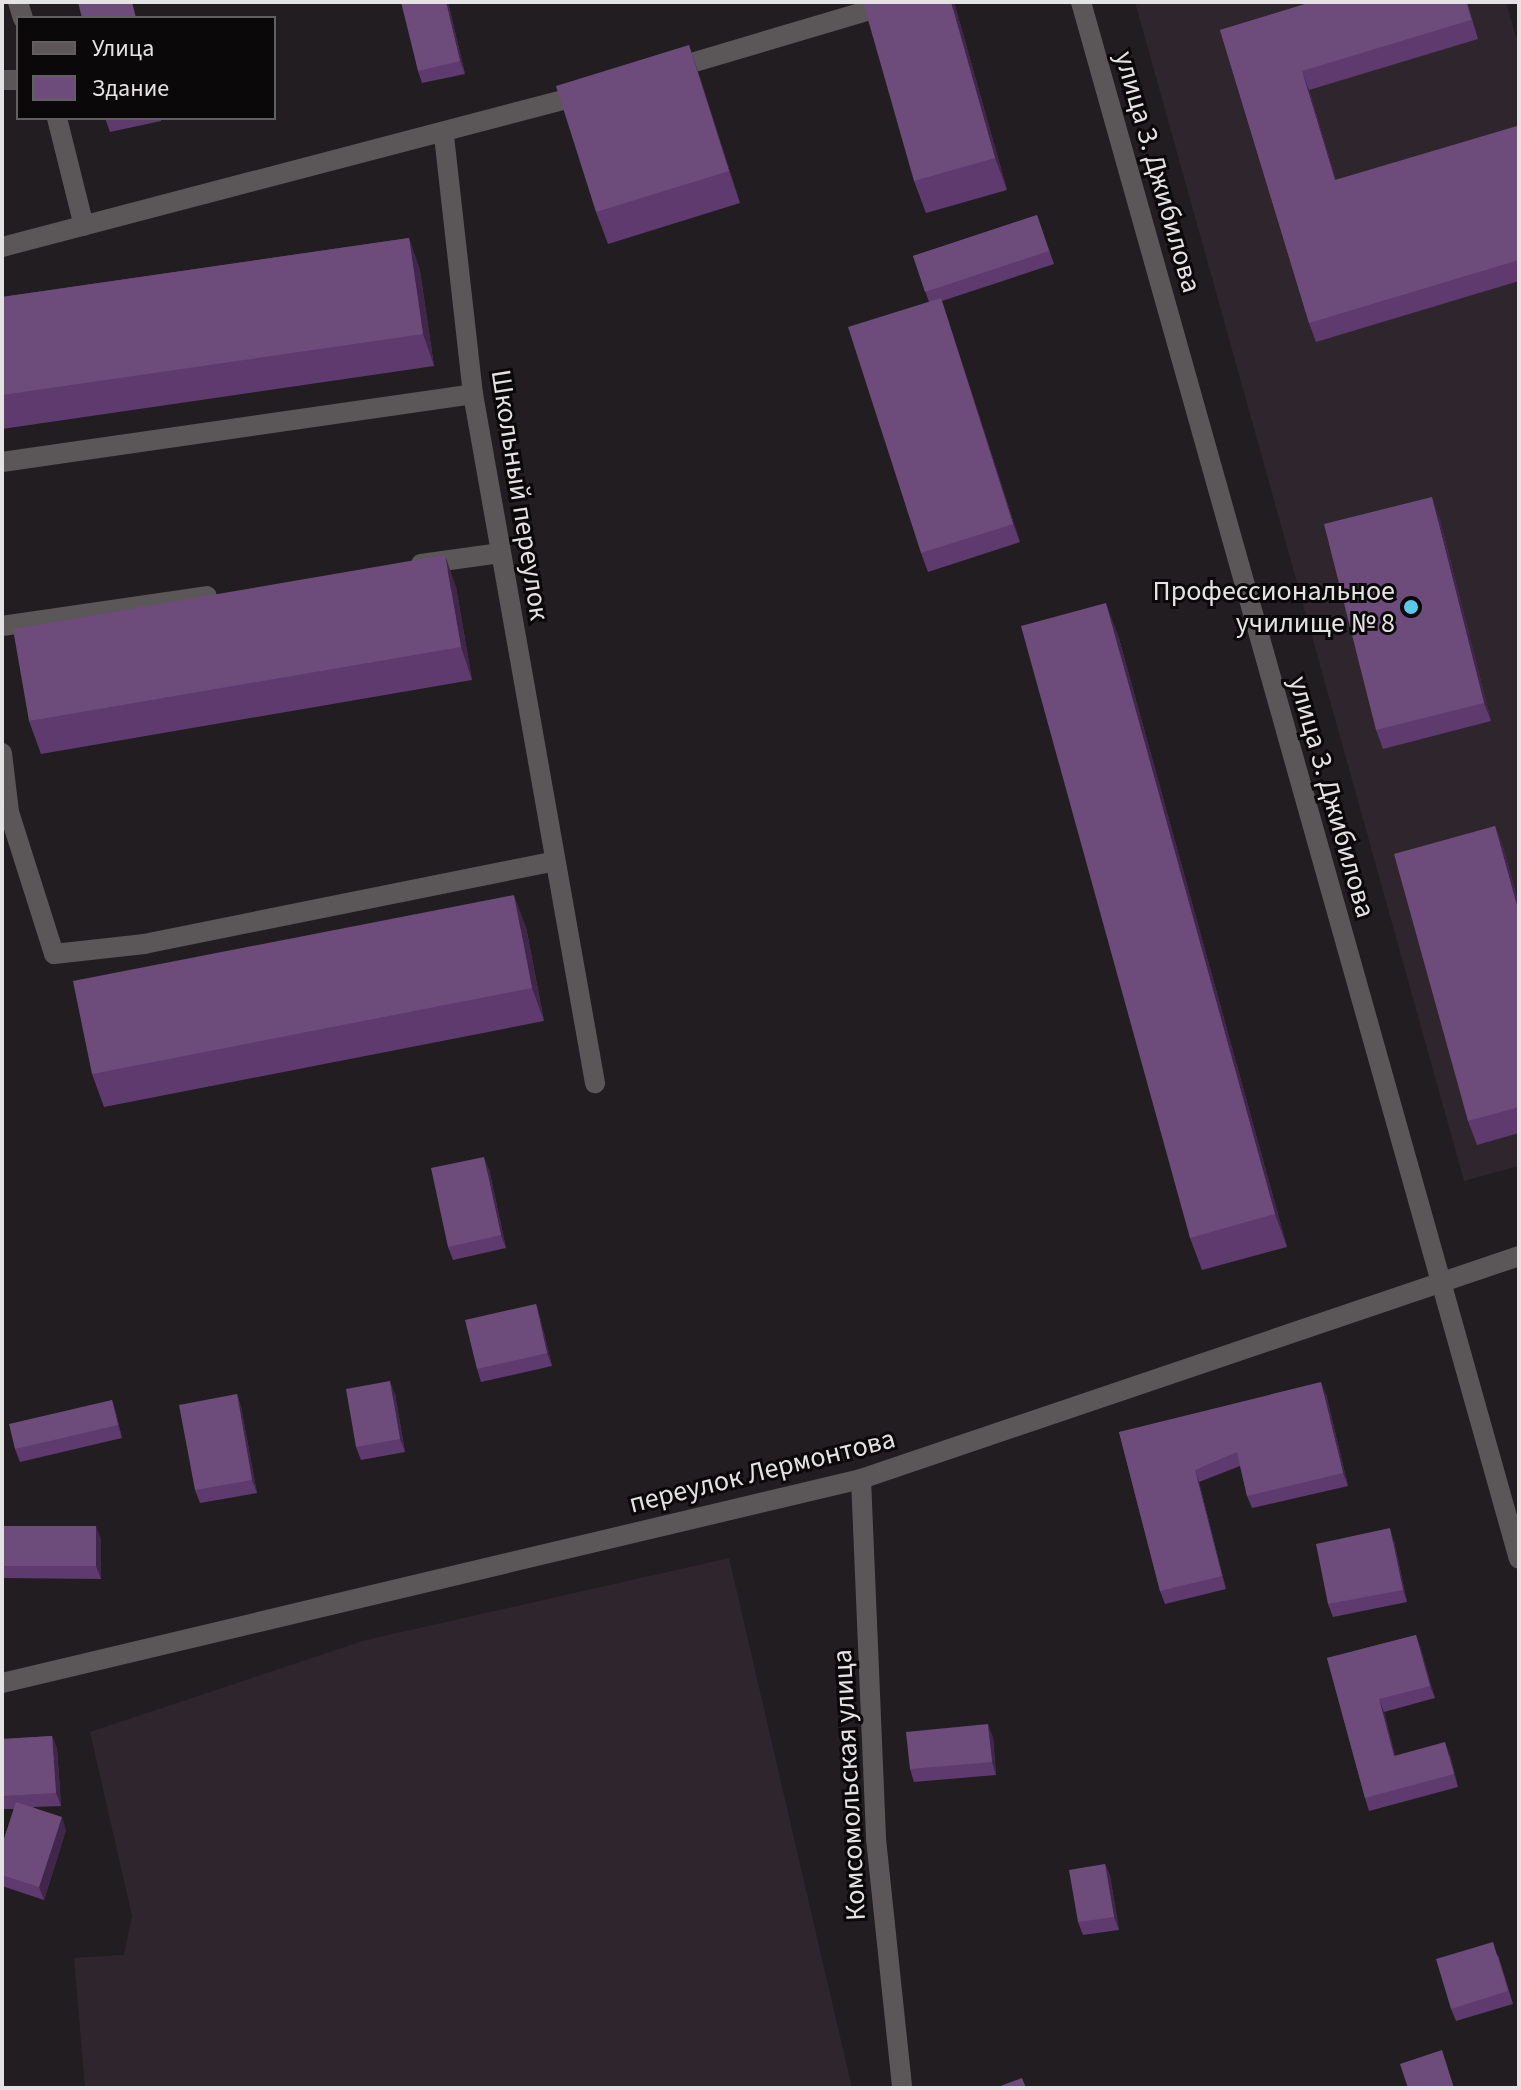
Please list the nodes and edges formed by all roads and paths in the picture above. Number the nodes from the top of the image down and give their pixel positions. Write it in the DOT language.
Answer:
graph roads {
  1 [pos="897,2"];
  2 [pos="1081,2"];
  3 [pos="655,73"];
  4 [pos="610,87"];
  5 [pos="58,120"];
  6 [pos="444,136"];
  7 [pos="84,226"];
  8 [pos="2,247"];
  9 [pos="473,394"];
  10 [pos="2,462"];
  11 [pos="500,553"];
  12 [pos="391,569"];
  13 [pos="235,592"];
  14 [pos="2,626"];
  15 [pos="2,753"];
  16 [pos="555,861"];
  17 [pos="595,1083"];
  18 [pos="1519,1256"];
  19 [pos="1439,1285"];
  20 [pos="861,1479"];
  21 [pos="1519,1559"];
  22 [pos="2,1683"];
  23 [pos="902,2088"];
  1 -- 3 [label="street"];
  2 -- 19 [label="street, улица З. Джибилова"];
  4 -- 6 [label="street"];
  5 -- 7 [label="street"];
  6 -- 7 [label="street"];
  6 -- 9 [label="street, Школьный переулок"];
  7 -- 8 [label="street"];
  9 -- 10 [label="street"];
  9 -- 11 [label="street, Школьный переулок"];
  11 -- 12 [label="street"];
  11 -- 16 [label="street, Школьный переулок"];
  13 -- 14 [label="street"];
  15 -- 16 [label="street"];
  16 -- 17 [label="street, Школьный переулок"];
  18 -- 19 [label="street, переулок Лермонтова"];
  19 -- 20 [label="street, переулок Лермонтова"];
  19 -- 21 [label="street, улица З. Джибилова"];
  20 -- 22 [label="street, переулок Лермонтова"];
  20 -- 23 [label="street, Комсомольская улица"];
}
